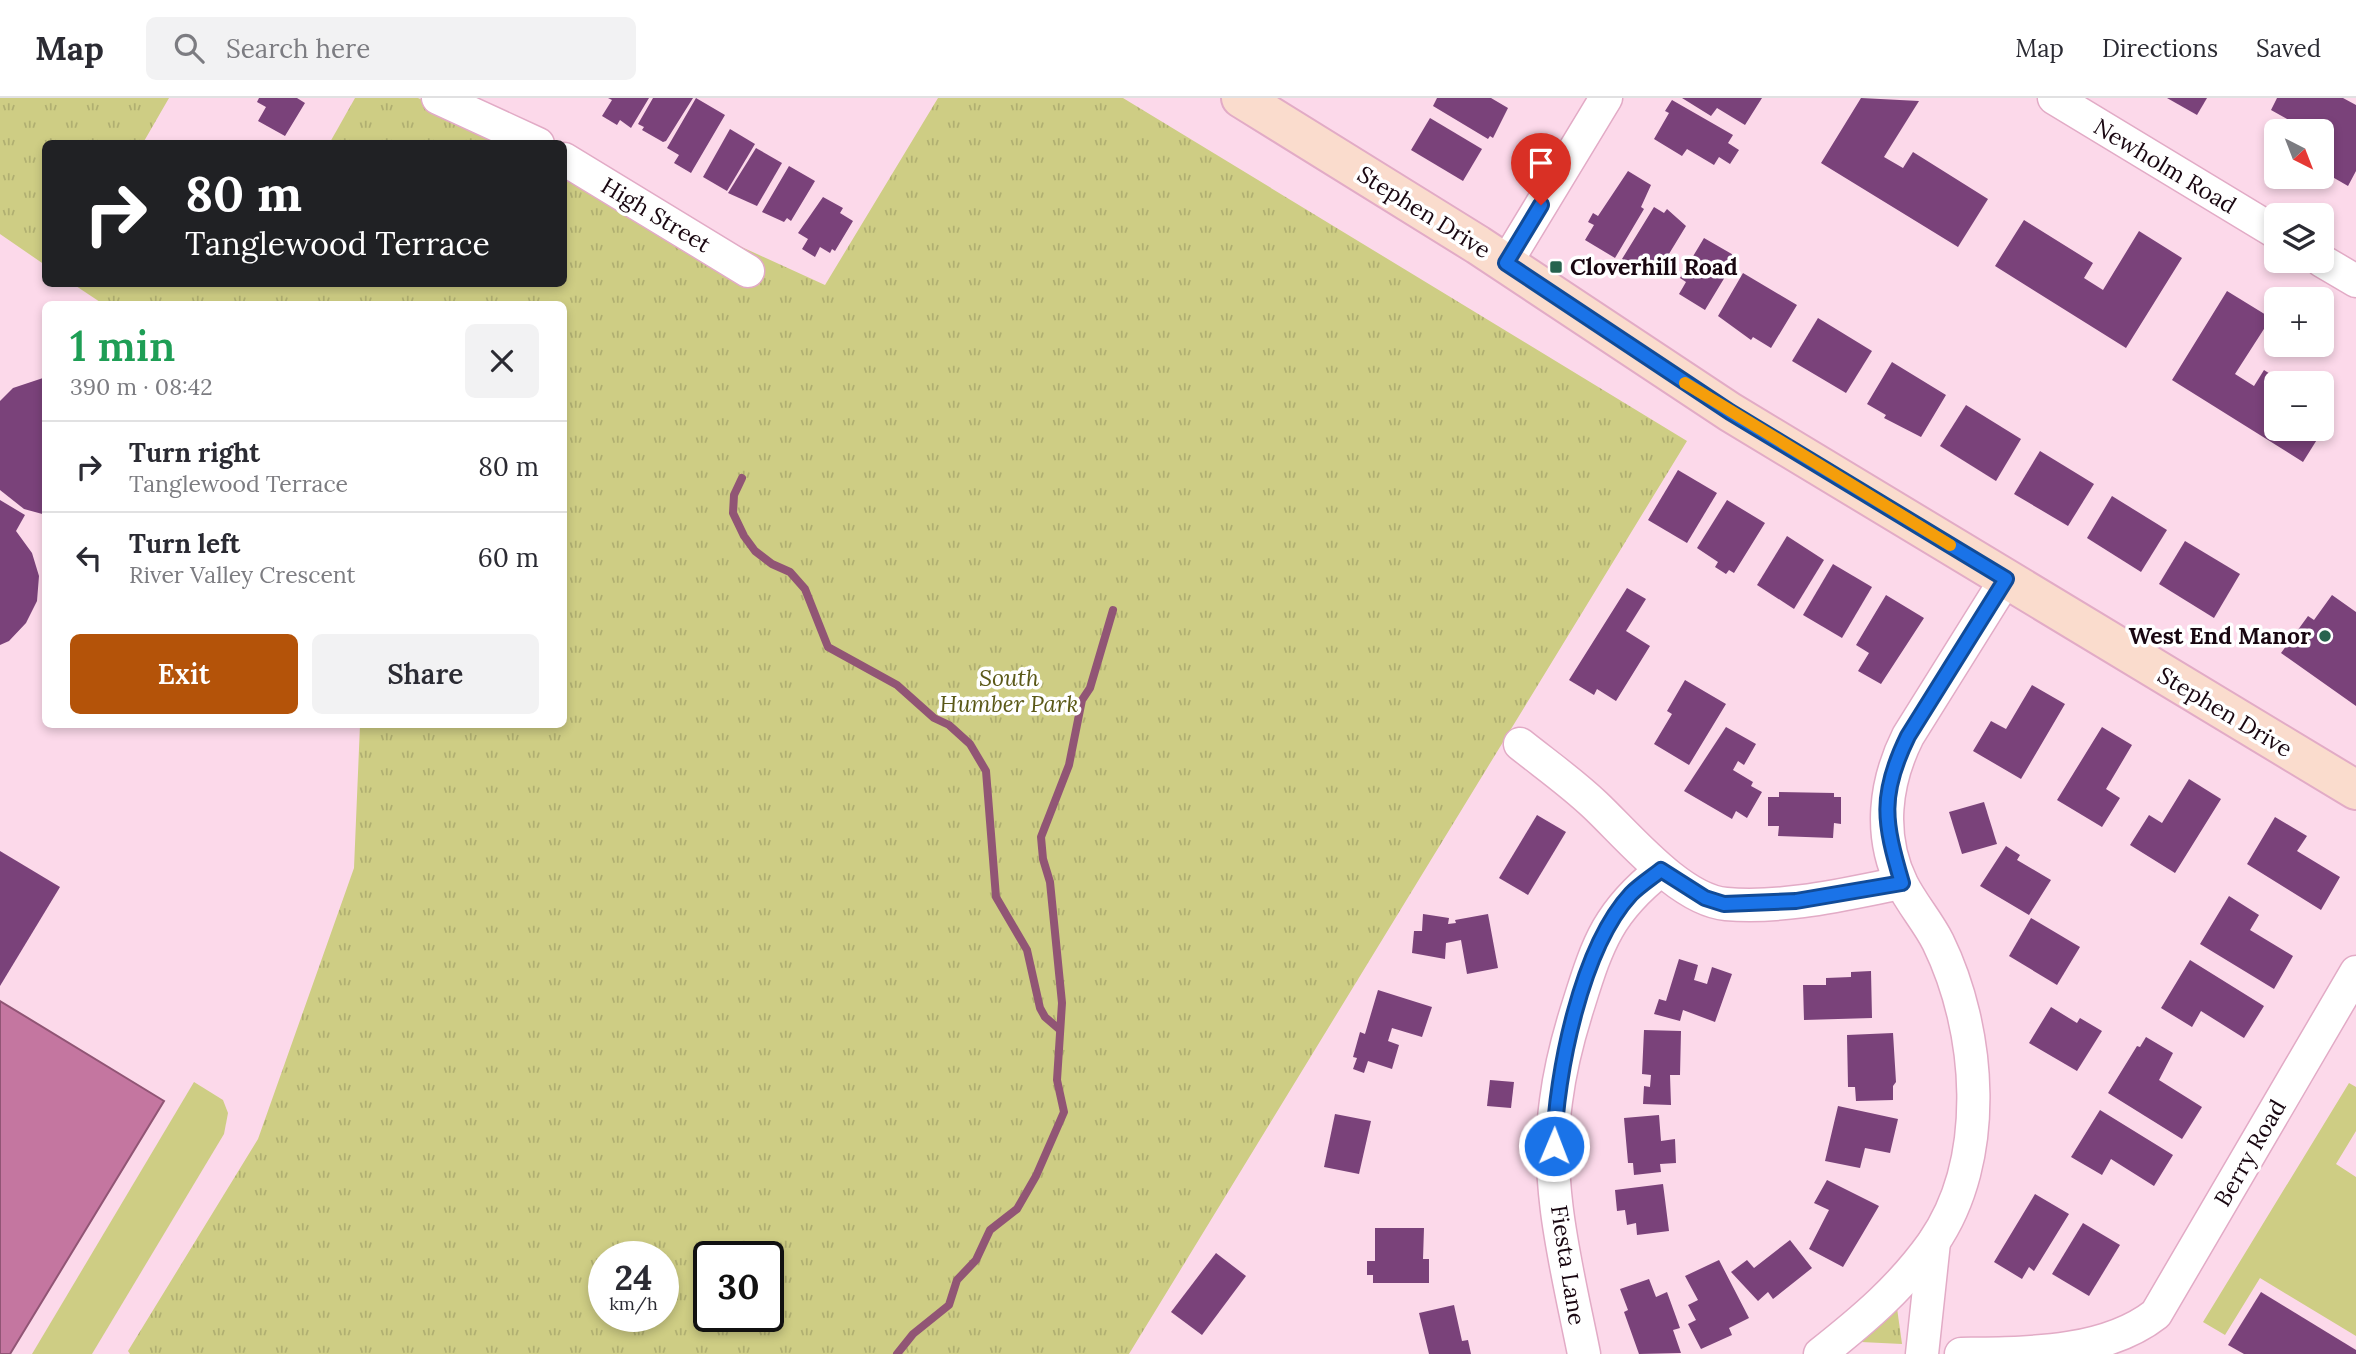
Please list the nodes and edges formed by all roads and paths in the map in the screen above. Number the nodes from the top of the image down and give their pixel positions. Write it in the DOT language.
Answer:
graph roads {
  1 [pos="438,98"];
  2 [pos="1241,98"];
  3 [pos="1606,98"];
  4 [pos="2054,98"];
  5 [pos="529,140"];
  6 [pos="567,161"];
  7 [pos="2264,225"];
  8 [pos="1506,263"];
  9 [pos="2334,268"];
  10 [pos="748,271"];
  11 [pos="2356,281"];
  12 [pos="2006,579"];
  13 [pos="1520,744"];
  14 [pos="2356,790"];
  15 [pos="1661,870"];
  16 [pos="1902,883"];
  17 [pos="2356,972"];
  18 [pos="1934,1241"];
  19 [pos="1584,1354"];
  20 [pos="1820,1354"];
  21 [pos="1922,1354"];
  22 [pos="1961,1354"];
  1 -- 5 [label="street"];
  2 -- 8 [label="street, Stephen Drive"];
  3 -- 8 [label="street"];
  4 -- 7 [label="street, Newholm Road"];
  6 -- 10 [label="street, High Street"];
  8 -- 12 [label="street, Stephen Drive"];
  9 -- 11 [label="street"];
  12 -- 14 [label="street, Stephen Drive"];
  12 -- 16 [label="street"];
  13 -- 15 [label="street"];
  15 -- 16 [label="street"];
  15 -- 19 [label="street, Fiesta Lane"];
  16 -- 18 [label="street"];
  17 -- 22 [label="street, Berry Road"];
  18 -- 20 [label="street"];
  18 -- 21 [label="street"];
}
